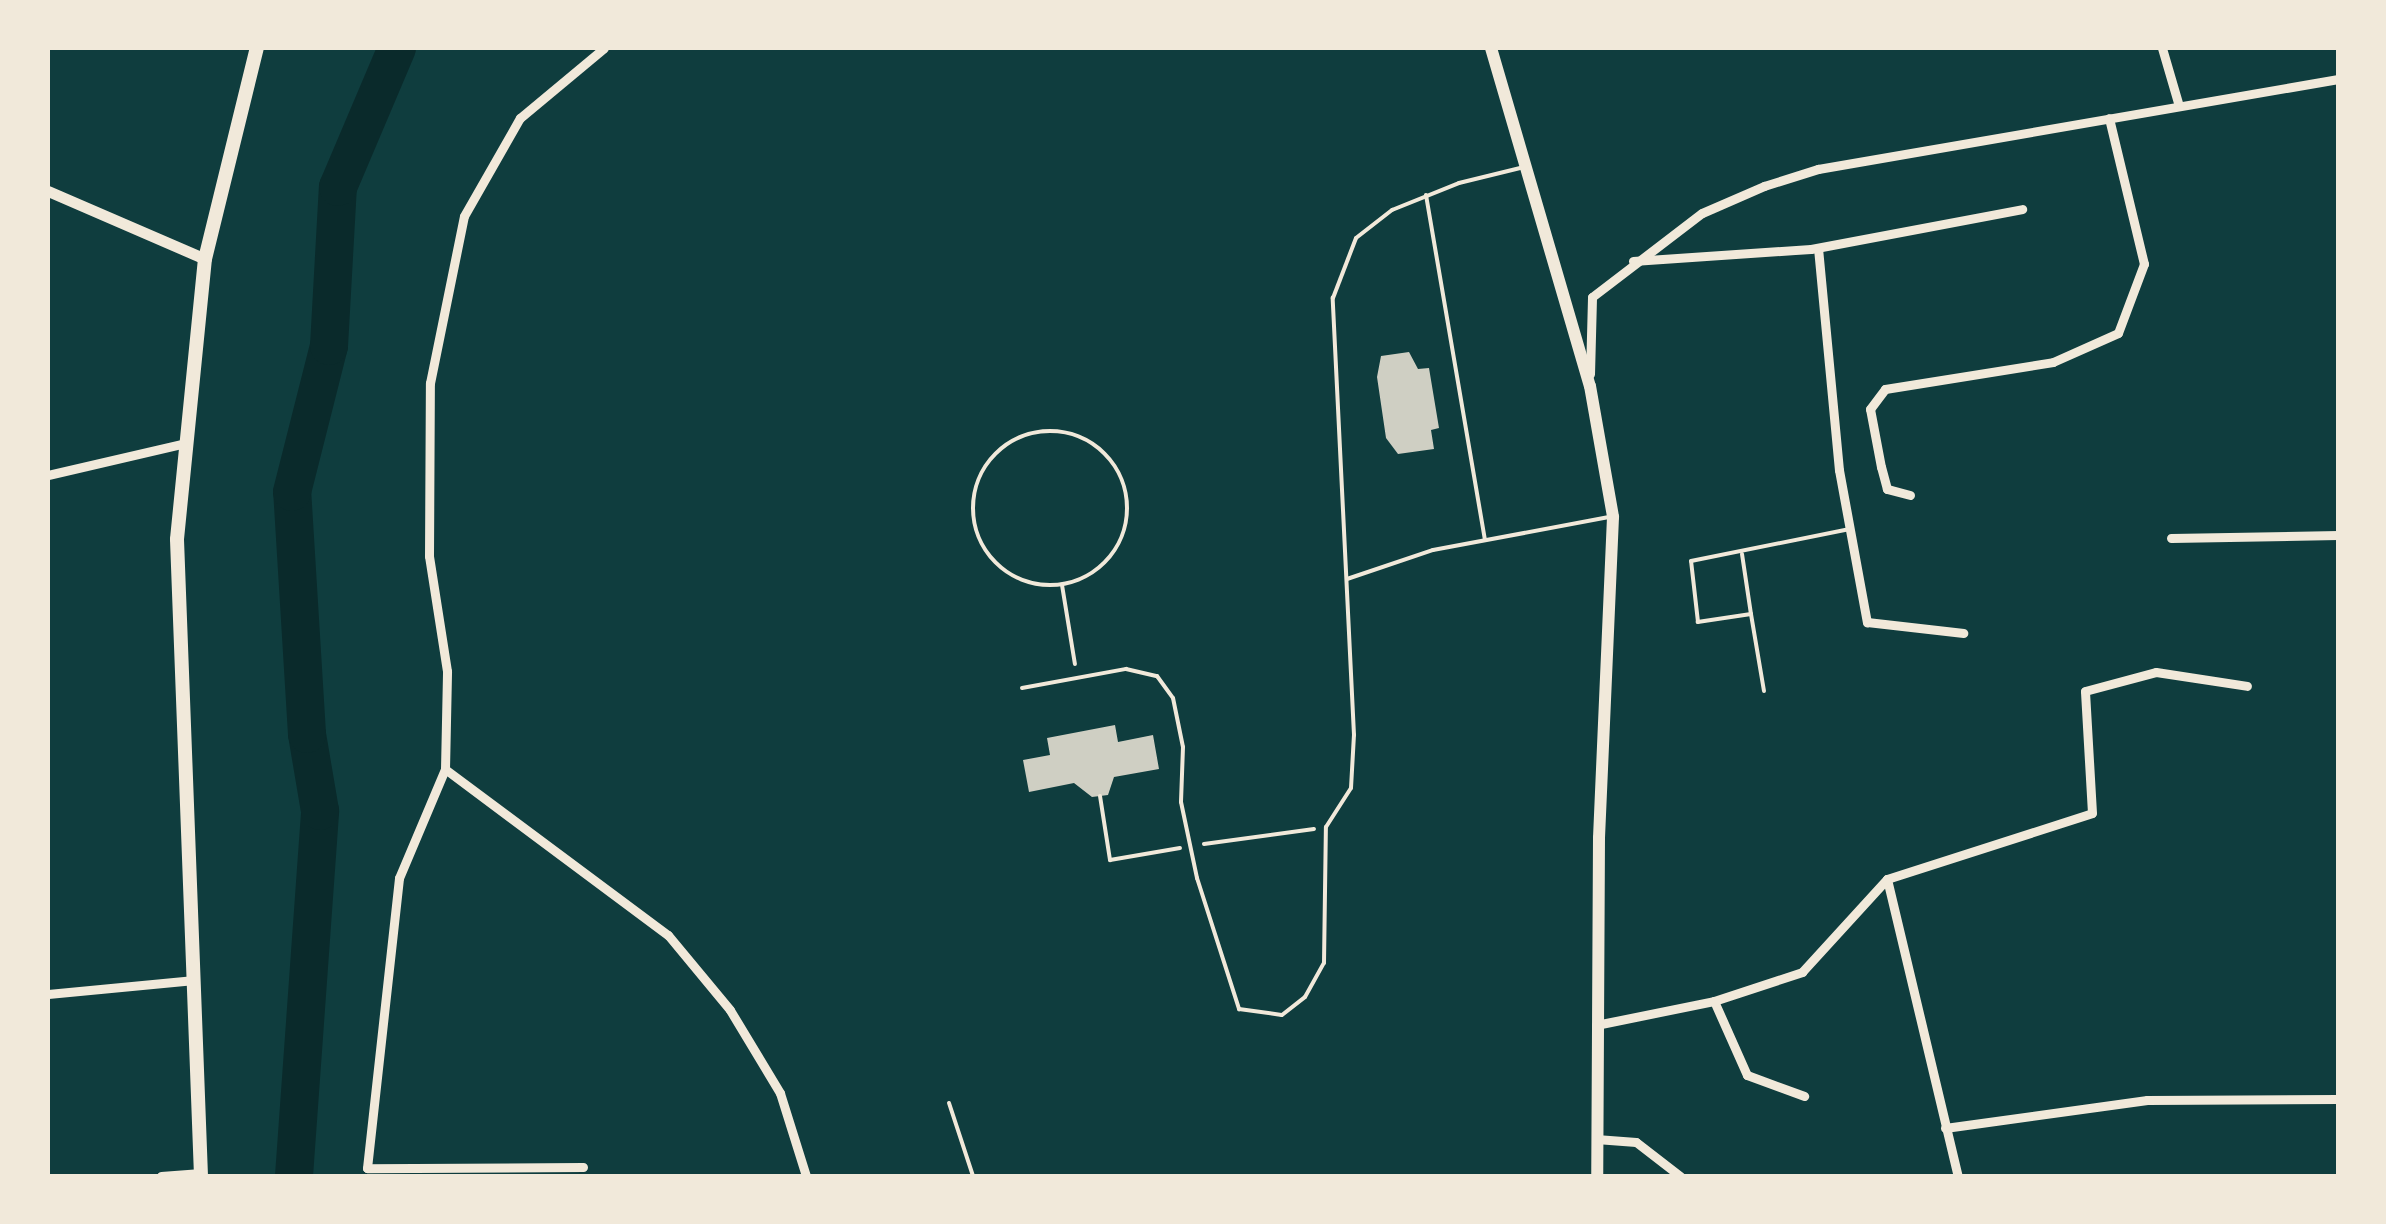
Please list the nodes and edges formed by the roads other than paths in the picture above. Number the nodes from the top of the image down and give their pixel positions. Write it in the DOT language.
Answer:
graph roads {
  1 [pos="256,48"];
  2 [pos="604,48"];
  3 [pos="1491,48"];
  4 [pos="2162,48"];
  5 [pos="2338,79"];
  6 [pos="2179,106"];
  7 [pos="2109,118"];
  8 [pos="1530,166"];
  9 [pos="48,191"];
  10 [pos="1426,194"];
  11 [pos="2022,209"];
  12 [pos="1818,248"];
  13 [pos="205,259"];
  14 [pos="1630,261"];
  15 [pos="1590,386"];
  16 [pos="186,443"];
  17 [pos="48,475"];
  18 [pos="1910,495"];
  19 [pos="1612,517"];
  20 [pos="1850,529"];
  21 [pos="2338,536"];
  22 [pos="2171,538"];
  23 [pos="1485,540"];
  24 [pos="1742,554"];
  25 [pos="1347,579"];
  26 [pos="1751,614"];
  27 [pos="1963,633"];
  28 [pos="2247,686"];
  29 [pos="1022,688"];
  30 [pos="1764,692"];
  31 [pos="446,769"];
  32 [pos="1887,879"];
  33 [pos="197,980"];
  34 [pos="48,994"];
  35 [pos="1714,1001"];
  36 [pos="1596,1024"];
  37 [pos="1804,1096"];
  38 [pos="2338,1100"];
  39 [pos="949,1103"];
  40 [pos="1945,1128"];
  41 [pos="1596,1139"];
  42 [pos="582,1166"];
  43 [pos="201,1175"];
  44 [pos="161,1176"];
  45 [pos="806,1176"];
  46 [pos="973,1176"];
  47 [pos="1597,1176"];
  48 [pos="1680,1176"];
  49 [pos="1958,1176"];
  1 -- 13 [label="main road"];
  2 -- 31 [label="street"];
  3 -- 8 [label="main road"];
  4 -- 6 [label="street"];
  5 -- 6 [label="street"];
  6 -- 7 [label="street"];
  7 -- 14 [label="street"];
  7 -- 18 [label="street"];
  8 -- 10 [label="lane"];
  8 -- 15 [label="main road"];
  9 -- 13 [label="street"];
  10 -- 23 [label="lane"];
  10 -- 25 [label="lane"];
  11 -- 12 [label="street"];
  12 -- 14 [label="street"];
  12 -- 20 [label="street"];
  13 -- 16 [label="main road"];
  14 -- 15 [label="street"];
  15 -- 19 [label="main road"];
  16 -- 17 [label="street"];
  16 -- 33 [label="main road"];
  19 -- 23 [label="lane"];
  19 -- 36 [label="main road"];
  20 -- 24 [label="lane"];
  20 -- 27 [label="street"];
  21 -- 22 [label="street"];
  23 -- 25 [label="lane"];
  24 -- 26 [label="lane"];
  24 -- 26 [label="lane"];
  25 -- 29 [label="lane"];
  26 -- 30 [label="lane"];
  28 -- 32 [label="street"];
  31 -- 42 [label="street"];
  31 -- 45 [label="street"];
  32 -- 35 [label="street"];
  32 -- 40 [label="street"];
  33 -- 34 [label="street"];
  33 -- 43 [label="main road"];
  35 -- 36 [label="street"];
  35 -- 37 [label="street"];
  36 -- 41 [label="main road"];
  38 -- 40 [label="street"];
  39 -- 46 [label="lane"];
  40 -- 49 [label="street"];
  41 -- 47 [label="main road"];
  41 -- 48 [label="street"];
  43 -- 44 [label="street"];
}
